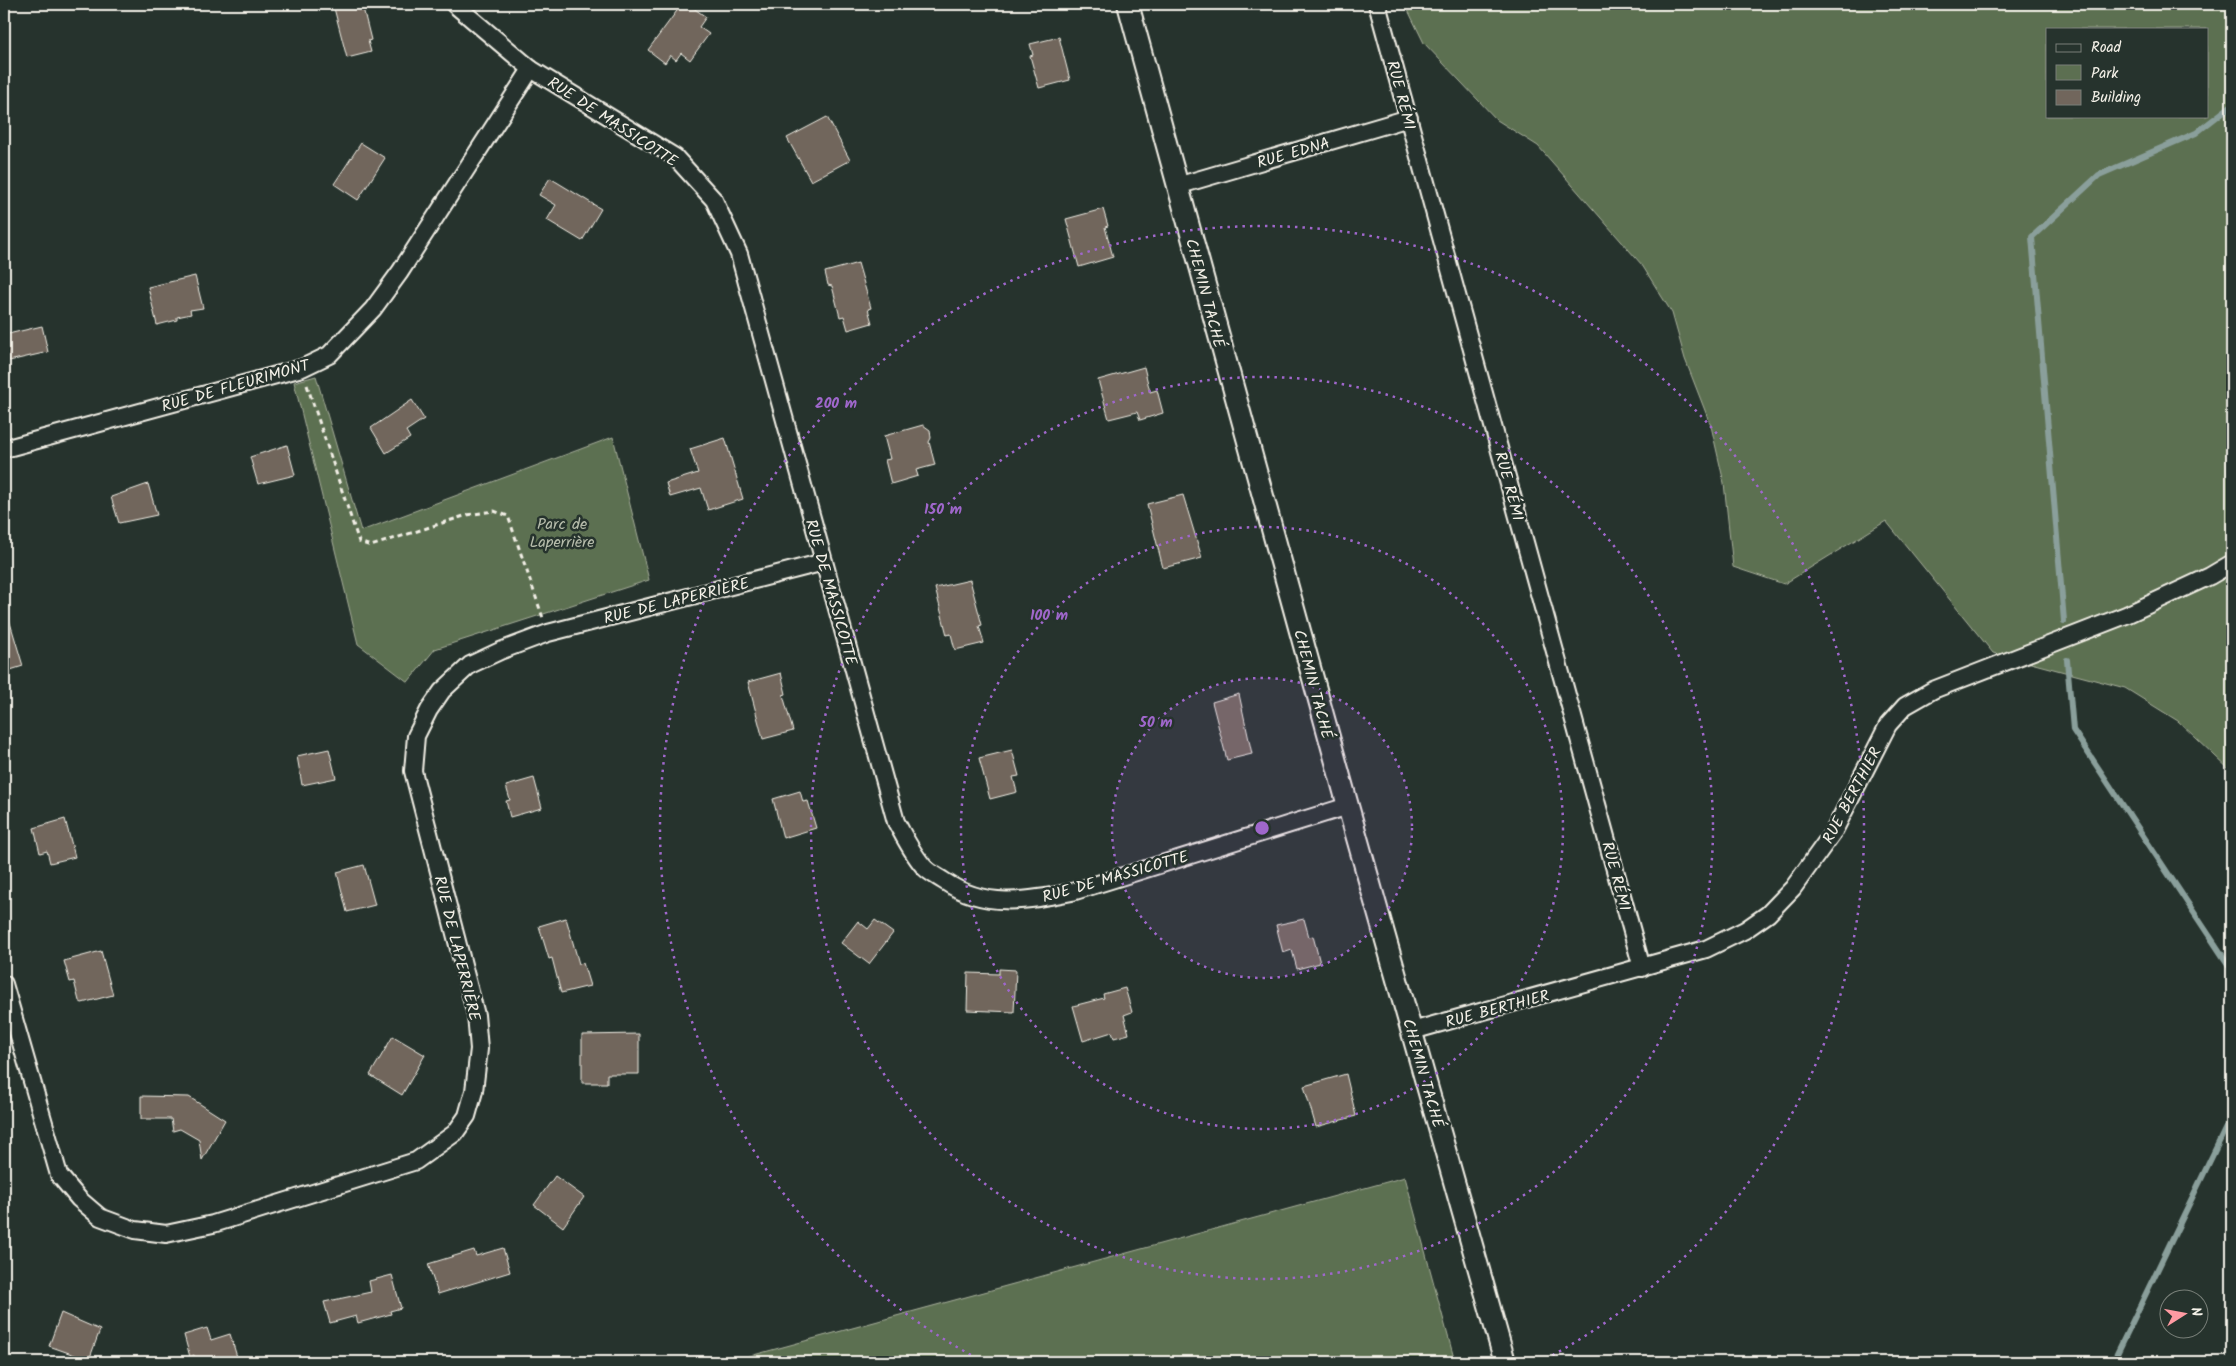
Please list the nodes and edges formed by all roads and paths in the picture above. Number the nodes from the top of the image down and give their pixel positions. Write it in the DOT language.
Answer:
graph roads {
  1 [pos="454,4"];
  2 [pos="1128,4"];
  3 [pos="1377,4"];
  4 [pos="531,69"];
  5 [pos="1409,118"];
  6 [pos="1177,186"];
  7 [pos="302,368"];
  8 [pos="4,449"];
  9 [pos="824,562"];
  10 [pos="2232,563"];
  11 [pos="548,633"];
  12 [pos="1348,806"];
  13 [pos="1642,968"];
  14 [pos="4,984"];
  15 [pos="1412,1031"];
  16 [pos="1505,1362"];
  1 -- 4 [label="street, RUE DE MASSICOTTE"];
  2 -- 6 [label="street, CHEMIN TACHÉ"];
  3 -- 5 [label="street, RUE RÉMI"];
  4 -- 7 [label="street, RUE DE FLEURIMONT"];
  4 -- 9 [label="street, RUE DE MASSICOTTE"];
  5 -- 6 [label="street, RUE EDNA"];
  5 -- 13 [label="street, RUE RÉMI"];
  6 -- 12 [label="street, CHEMIN TACHÉ"];
  7 -- 8 [label="street, RUE DE FLEURIMONT"];
  7 -- 11 [label="path"];
  9 -- 11 [label="street, RUE DE LAPERRIÈRE"];
  9 -- 12 [label="street, RUE DE MASSICOTTE"];
  10 -- 13 [label="street, RUE BERTHIER"];
  11 -- 14 [label="street, RUE DE LAPERRIÈRE"];
  12 -- 15 [label="street, CHEMIN TACHÉ"];
  13 -- 15 [label="street, RUE BERTHIER"];
  15 -- 16 [label="street, CHEMIN TACHÉ"];
}
